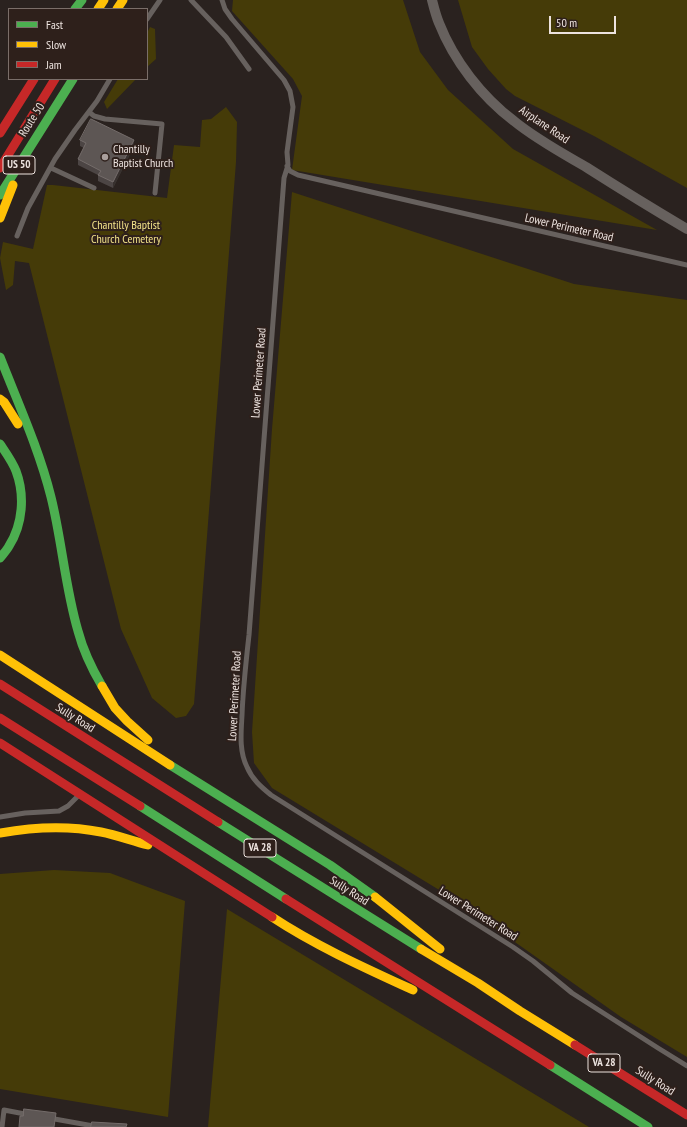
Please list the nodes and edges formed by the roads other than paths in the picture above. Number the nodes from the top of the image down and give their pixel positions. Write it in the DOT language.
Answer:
graph roads {
  1 [pos="160,0"];
  2 [pos="191,0"];
  3 [pos="222,0"];
  4 [pos="432,0"];
  5 [pos="148,18"];
  6 [pos="249,69"];
  7 [pos="24,80"];
  8 [pos="33,80"];
  9 [pos="54,80"];
  10 [pos="71,80"];
  11 [pos="109,80"];
  12 [pos="8,103"];
  13 [pos="89,112"];
  14 [pos="0,133"];
  15 [pos="37,135"];
  16 [pos="288,165"];
  17 [pos="0,168"];
  18 [pos="51,168"];
  19 [pos="94,188"];
  20 [pos="155,193"];
  21 [pos="0,195"];
  22 [pos="0,218"];
  23 [pos="687,229"];
  24 [pos="17,236"];
  25 [pos="687,265"];
  26 [pos="0,357"];
  27 [pos="0,399"];
  28 [pos="0,444"];
  29 [pos="43,467"];
  30 [pos="0,558"];
  31 [pos="0,655"];
  32 [pos="0,684"];
  33 [pos="0,718"];
  34 [pos="0,743"];
  35 [pos="186,775"];
  36 [pos="79,794"];
  37 [pos="0,817"];
  38 [pos="0,833"];
  39 [pos="167,850"];
  40 [pos="520,1011"];
  41 [pos="486,1025"];
  42 [pos="687,1066"];
  43 [pos="2,1110"];
  44 [pos="34,1115"];
  45 [pos="687,1115"];
  46 [pos="41,1117"];
  47 [pos="75,1125"];
  48 [pos="2,1127"];
  49 [pos="100,1127"];
  50 [pos="648,1127"];
  1 -- 5 [label="lane"];
  2 -- 6 [label="lane"];
  3 -- 16 [label="lane, Lower Perimeter Road"];
  4 -- 23 [label="street, Airplane Road"];
  7 -- 12 [label="highway"];
  8 -- 14 [label="highway, Route 50"];
  9 -- 17 [label="highway"];
  10 -- 15 [label="highway, Route 50 / US 50"];
  11 -- 13 [label="lane"];
  13 -- 18 [label="lane"];
  13 -- 20 [label="lane"];
  15 -- 21 [label="highway, Route 50 / US 50"];
  15 -- 22 [label="highway"];
  16 -- 25 [label="lane, Lower Perimeter Road"];
  16 -- 42 [label="lane, Lower Perimeter Road"];
  18 -- 19 [label="lane"];
  18 -- 24 [label="lane"];
  26 -- 29 [label="highway"];
  27 -- 29 [label="highway"];
  28 -- 30 [label="highway"];
  29 -- 35 [label="highway"];
  31 -- 35 [label="highway"];
  32 -- 40 [label="highway, Sully Road / VA 28"];
  33 -- 41 [label="highway, VA 28"];
  34 -- 36 [label="highway"];
  35 -- 40 [label="highway"];
  36 -- 37 [label="lane"];
  36 -- 39 [label="highway"];
  38 -- 39 [label="highway"];
  39 -- 41 [label="highway"];
  40 -- 45 [label="highway, Sully Road / VA 28"];
  41 -- 50 [label="highway, VA 28"];
  43 -- 44 [label="lane"];
  43 -- 48 [label="lane"];
  46 -- 47 [label="lane"];
  47 -- 49 [label="lane"];
}
